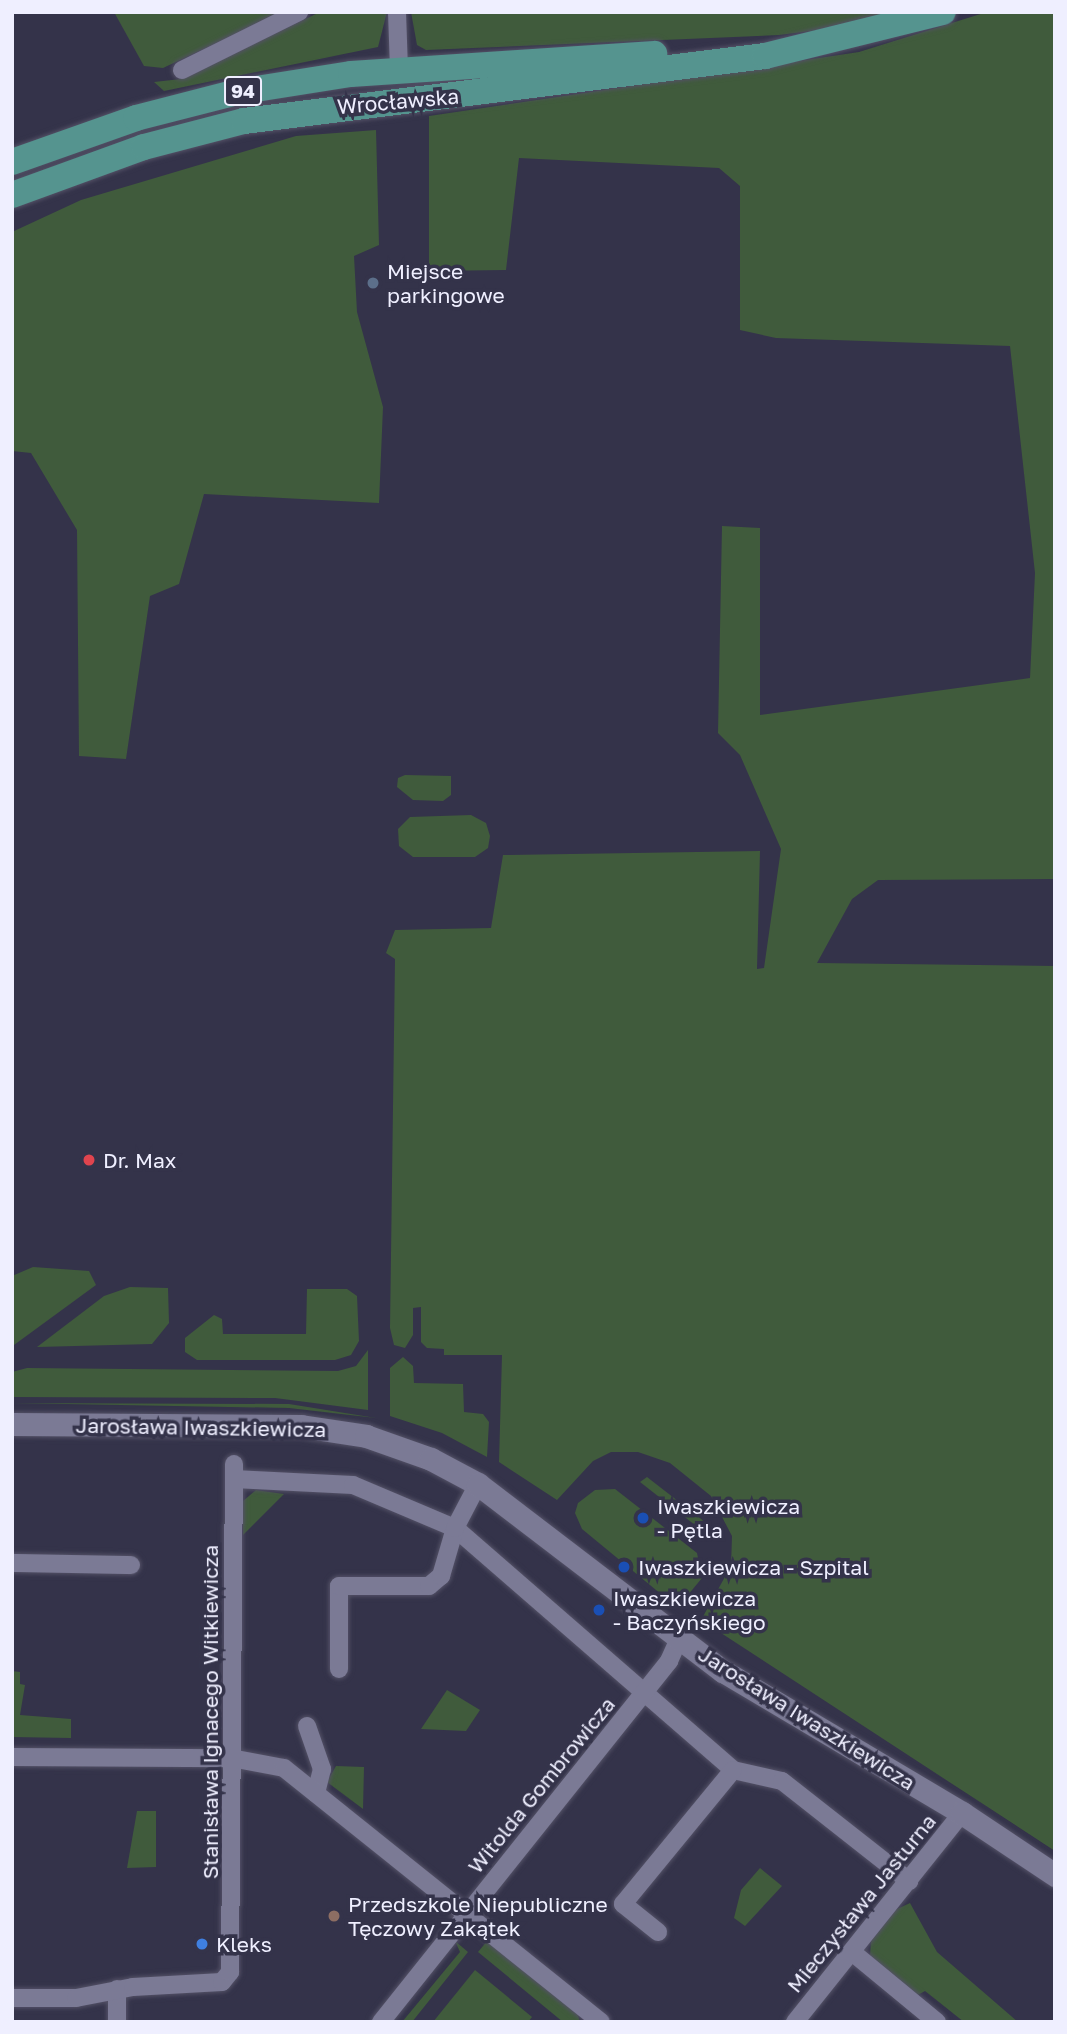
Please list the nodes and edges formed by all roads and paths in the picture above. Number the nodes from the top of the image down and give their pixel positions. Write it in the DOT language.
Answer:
graph roads {
  1 [pos="299,12"];
  2 [pos="397,12"];
  3 [pos="943,12"];
  4 [pos="792,48"];
  5 [pos="182,70"];
  6 [pos="399,70"];
  7 [pos="12,162"];
  8 [pos="12,195"];
  9 [pos="12,1424"];
  10 [pos="478,1484"];
  11 [pos="455,1528"];
  12 [pos="12,1563"];
  13 [pos="131,1564"];
  14 [pos="679,1639"];
  15 [pos="340,1669"];
  16 [pos="642,1695"];
  17 [pos="307,1726"];
  18 [pos="12,1757"];
  19 [pos="231,1758"];
  20 [pos="733,1770"];
  21 [pos="316,1793"];
  22 [pos="962,1812"];
  23 [pos="1055,1875"];
  24 [pos="909,1881"];
  25 [pos="467,1914"];
  26 [pos="658,1932"];
  27 [pos="852,1952"];
  28 [pos="117,1989"];
  29 [pos="12,1998"];
  30 [pos="117,2022"];
  31 [pos="381,2022"];
  32 [pos="601,2022"];
  33 [pos="794,2022"];
  34 [pos="937,2022"];
  1 -- 5 [label="street"];
  2 -- 6 [label="street"];
  3 -- 4 [label="main road, Wrocławska / 94"];
  4 -- 6 [label="main road, Wrocławska / 94"];
  4 -- 8 [label="main road, Wrocławska / 94"];
  6 -- 7 [label="main road, Wrocławska / 94"];
  9 -- 10 [label="street, Jarosława Iwaszkiewicza"];
  10 -- 11 [label="street"];
  10 -- 14 [label="street, Jarosława Iwaszkiewicza"];
  11 -- 15 [label="street"];
  11 -- 16 [label="street"];
  11 -- 19 [label="street, Stanisława Ignacego Witkiewicza"];
  12 -- 13 [label="street"];
  14 -- 16 [label="street, Witolda Gombrowicza"];
  14 -- 22 [label="street, Jarosława Iwaszkiewicza"];
  16 -- 20 [label="street"];
  16 -- 25 [label="street, Witolda Gombrowicza"];
  17 -- 21 [label="street"];
  18 -- 19 [label="street"];
  19 -- 21 [label="street"];
  19 -- 28 [label="street, Stanisława Ignacego Witkiewicza"];
  20 -- 24 [label="street"];
  20 -- 26 [label="street"];
  21 -- 25 [label="street"];
  22 -- 23 [label="street, Jarosława Iwaszkiewicza"];
  22 -- 24 [label="street, Mieczysława Jasturna"];
  24 -- 27 [label="street, Mieczysława Jasturna"];
  25 -- 31 [label="street, Witolda Gombrowicza"];
  25 -- 32 [label="street"];
  27 -- 33 [label="street, Mieczysława Jasturna"];
  27 -- 34 [label="street"];
  28 -- 29 [label="street"];
  28 -- 30 [label="street"];
}
